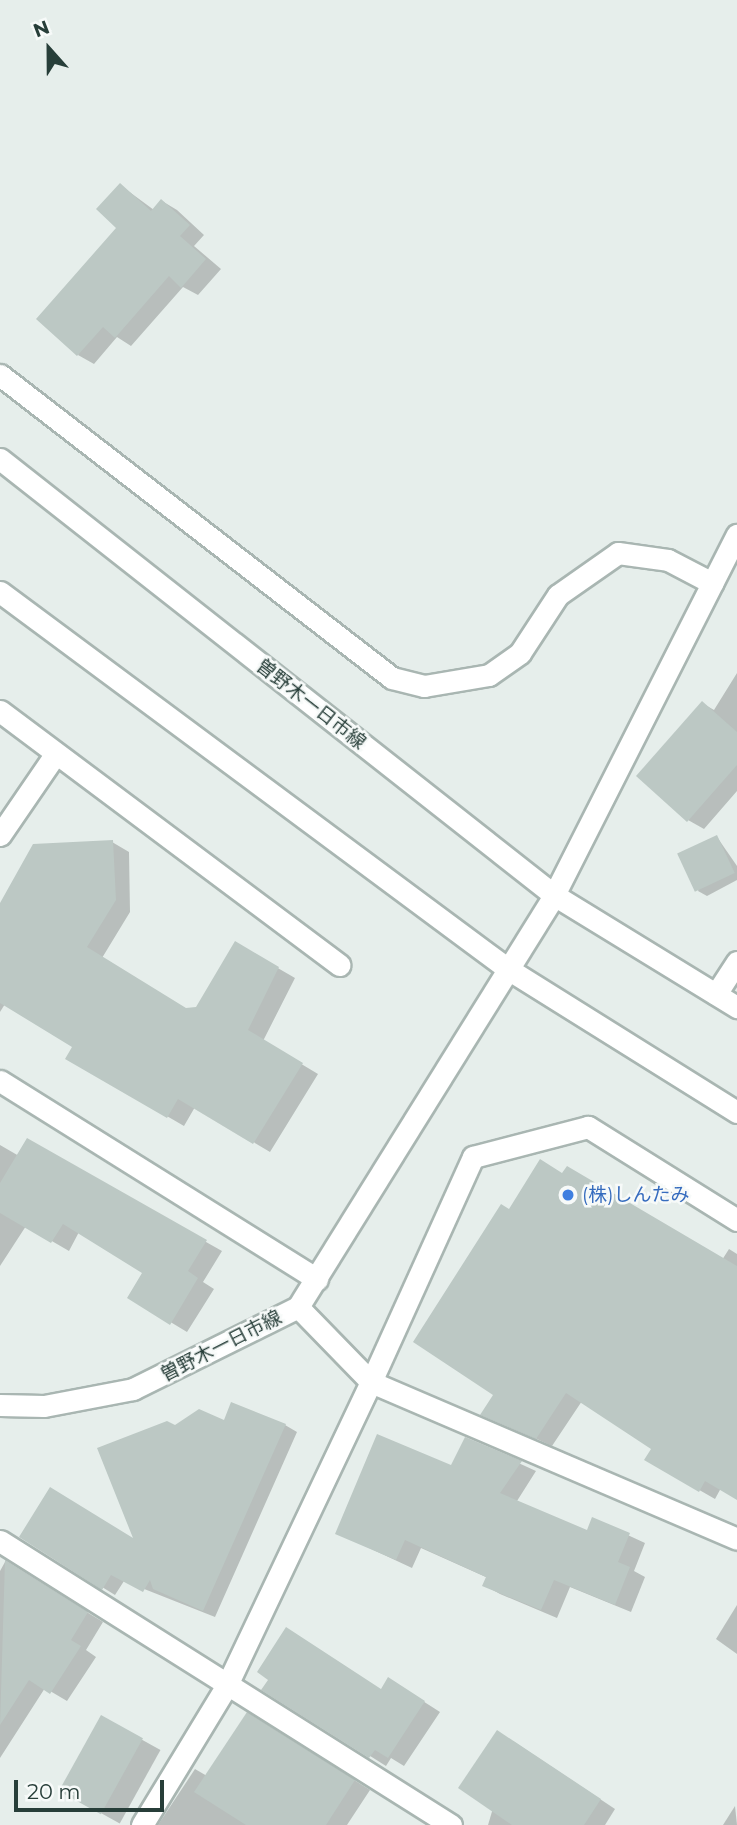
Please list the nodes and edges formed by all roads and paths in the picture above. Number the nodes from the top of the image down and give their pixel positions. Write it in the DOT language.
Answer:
graph roads {
  1 [pos="0,375"];
  2 [pos="0,459"];
  3 [pos="737,535"];
  4 [pos="712,583"];
  5 [pos="0,592"];
  6 [pos="0,711"];
  7 [pos="54,756"];
  8 [pos="0,835"];
  9 [pos="554,895"];
  10 [pos="737,962"];
  11 [pos="340,965"];
  12 [pos="508,969"];
  13 [pos="716,994"];
  14 [pos="737,1007"];
  15 [pos="0,1081"];
  16 [pos="737,1112"];
  17 [pos="737,1220"];
  18 [pos="317,1279"];
  19 [pos="298,1307"];
  20 [pos="372,1382"];
  21 [pos="0,1405"];
  22 [pos="737,1539"];
  23 [pos="0,1541"];
  24 [pos="226,1687"];
  25 [pos="142,1825"];
  26 [pos="451,1825"];
  1 -- 4 [label="street"];
  2 -- 9 [label="street, 曽野木一日市線"];
  3 -- 4 [label="street"];
  4 -- 9 [label="street"];
  5 -- 12 [label="street"];
  6 -- 7 [label="street"];
  7 -- 8 [label="street"];
  7 -- 11 [label="street"];
  9 -- 12 [label="street, 曽野木一日市線"];
  9 -- 13 [label="street"];
  10 -- 13 [label="street"];
  12 -- 16 [label="street"];
  12 -- 18 [label="street, 曽野木一日市線"];
  13 -- 14 [label="street"];
  15 -- 18 [label="street"];
  17 -- 20 [label="street"];
  18 -- 19 [label="street, 曽野木一日市線"];
  19 -- 20 [label="street"];
  19 -- 21 [label="street, 曽野木一日市線"];
  20 -- 22 [label="street"];
  20 -- 24 [label="street"];
  23 -- 24 [label="street"];
  24 -- 25 [label="street"];
  24 -- 26 [label="street"];
}
